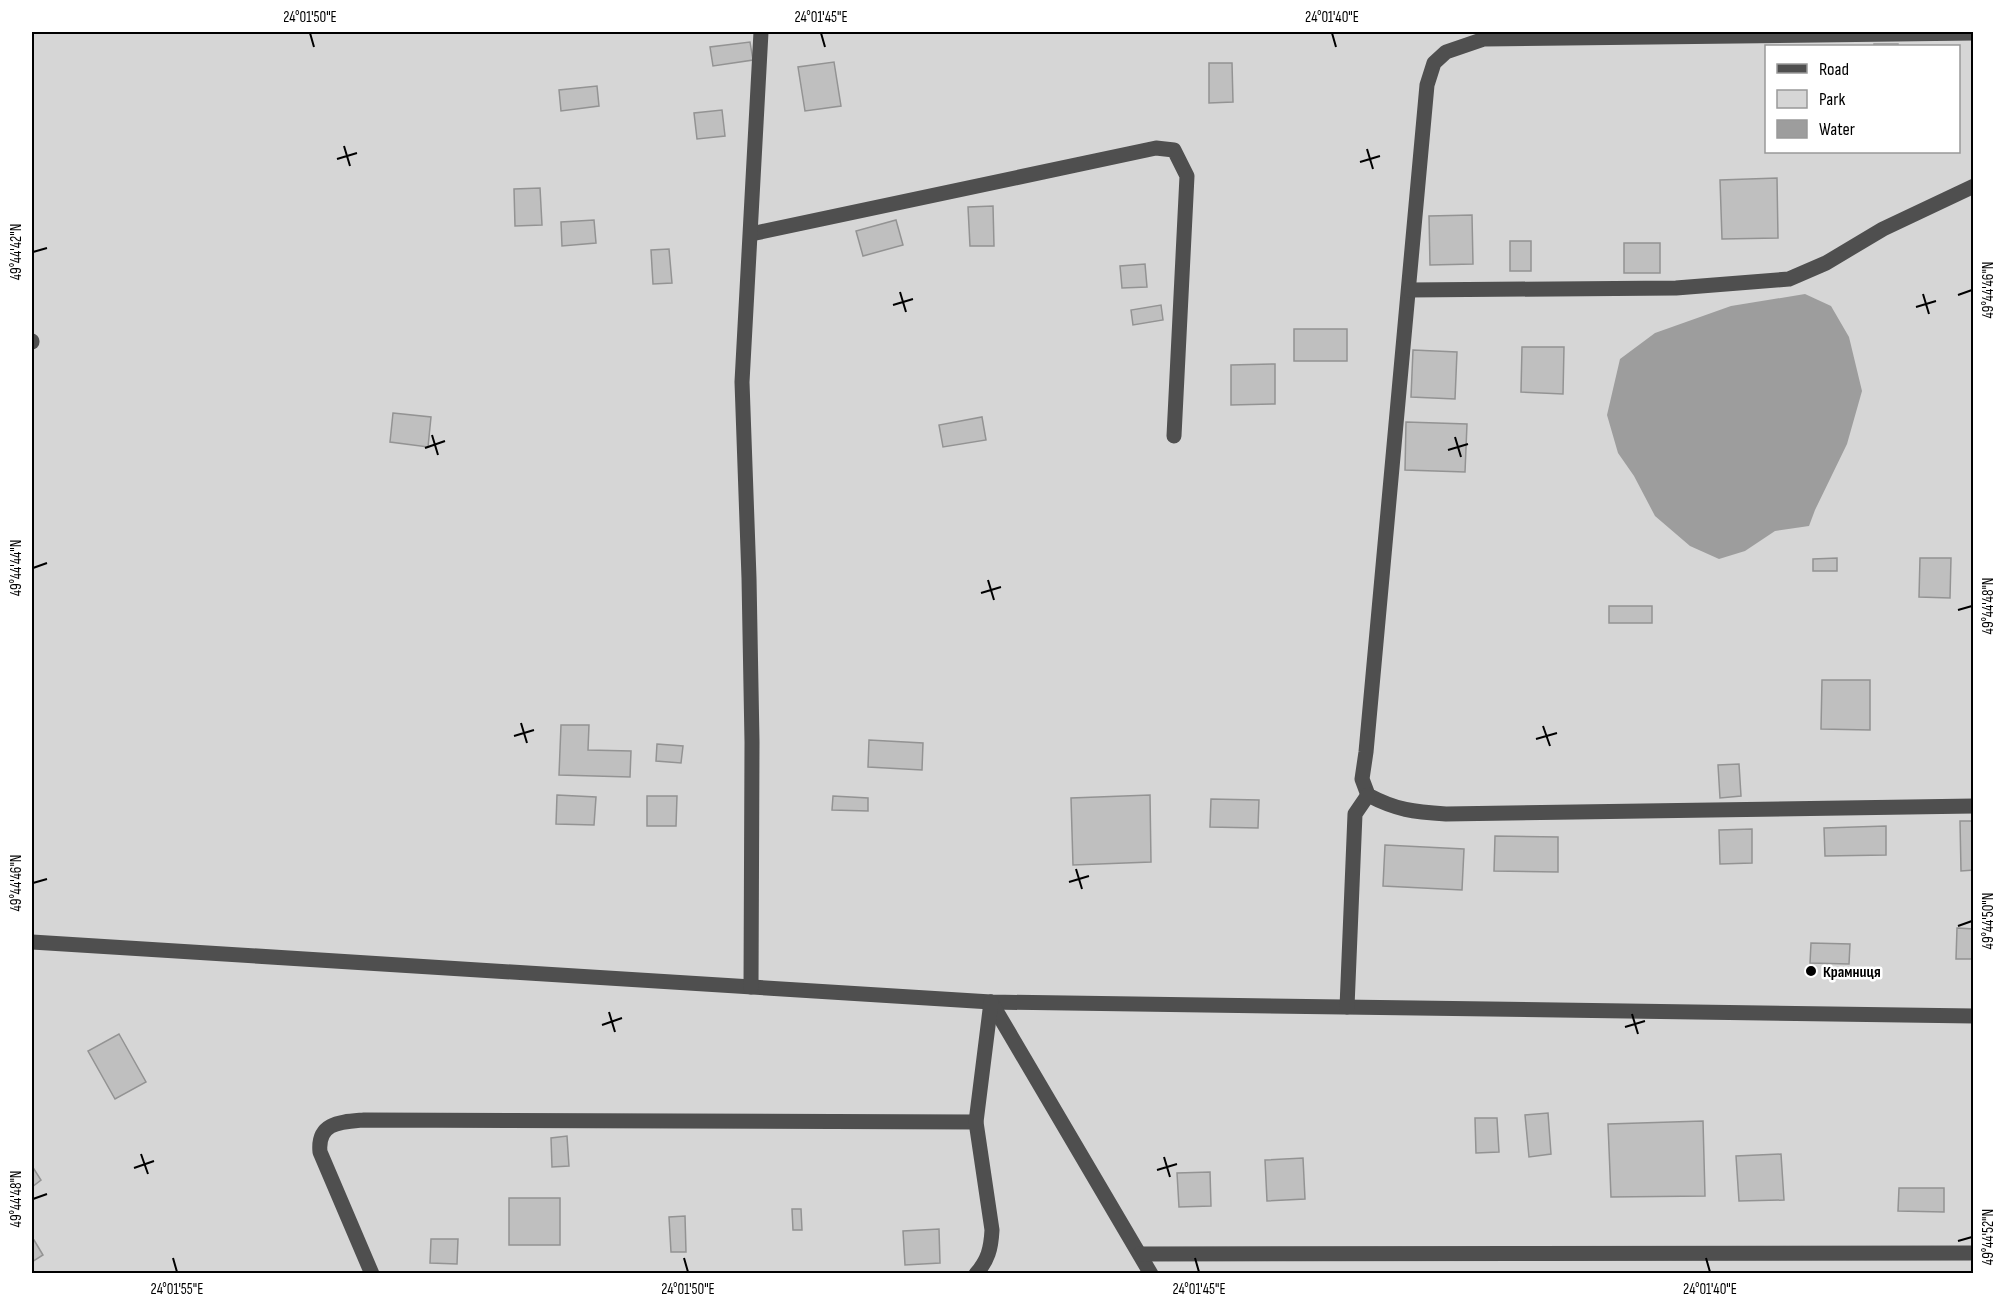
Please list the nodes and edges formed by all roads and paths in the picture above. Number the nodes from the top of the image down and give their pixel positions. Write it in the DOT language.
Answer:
graph roads {
  1 [pos="761,32"];
  2 [pos="1974,33"];
  3 [pos="1974,186"];
  4 [pos="751,234"];
  5 [pos="1409,290"];
  6 [pos="1174,436"];
  7 [pos="1368,795"];
  8 [pos="1974,806"];
  9 [pos="32,942"];
  10 [pos="751,987"];
  11 [pos="991,1002"];
  12 [pos="1347,1007"];
  13 [pos="1974,1016"];
  14 [pos="976,1122"];
  15 [pos="1974,1253"];
  16 [pos="1140,1254"];
  17 [pos="372,1274"];
  18 [pos="976,1274"];
  19 [pos="1151,1274"];
  1 -- 4 [label="street"];
  2 -- 5 [label="street"];
  3 -- 5 [label="street"];
  4 -- 6 [label="street"];
  4 -- 10 [label="street"];
  5 -- 7 [label="street"];
  7 -- 8 [label="street"];
  7 -- 12 [label="street"];
  9 -- 10 [label="street"];
  10 -- 11 [label="street"];
  11 -- 12 [label="street"];
  11 -- 14 [label="street"];
  11 -- 16 [label="street"];
  12 -- 13 [label="street"];
  14 -- 17 [label="street"];
  14 -- 18 [label="street"];
  15 -- 16 [label="street"];
  16 -- 19 [label="street"];
}
